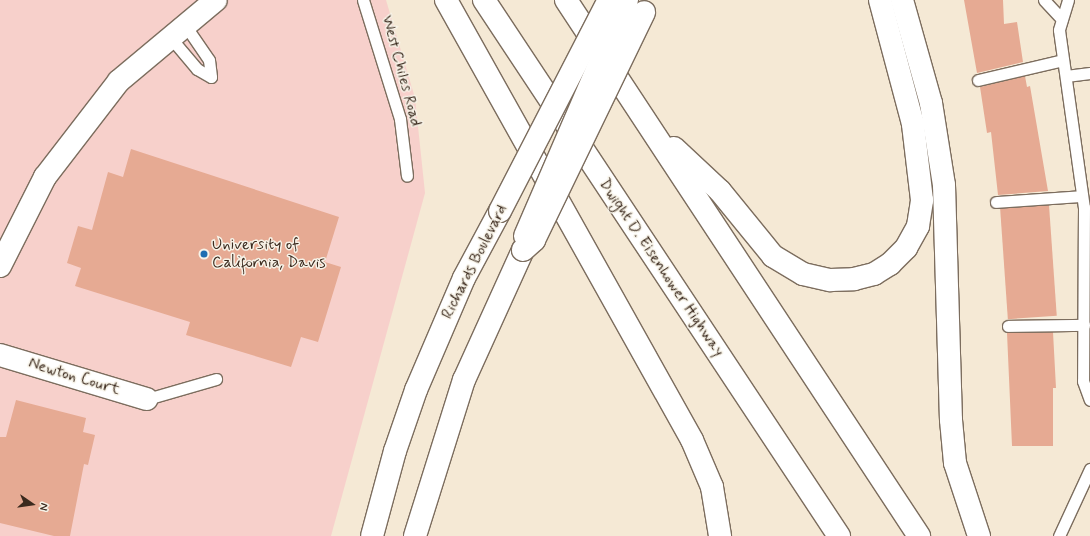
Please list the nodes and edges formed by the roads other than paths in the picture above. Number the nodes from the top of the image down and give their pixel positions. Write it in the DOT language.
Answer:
graph roads {
  1 [pos="216,0"];
  2 [pos="363,0"];
  3 [pos="446,0"];
  4 [pos="484,0"];
  5 [pos="566,0"];
  6 [pos="609,0"];
  7 [pos="880,0"];
  8 [pos="902,0"];
  9 [pos="1044,0"];
  10 [pos="1068,0"];
  11 [pos="641,4"];
  12 [pos="1062,19"];
  13 [pos="1063,60"];
  14 [pos="1090,73"];
  15 [pos="1066,76"];
  16 [pos="978,80"];
  17 [pos="647,123"];
  18 [pos="407,176"];
  19 [pos="1082,196"];
  20 [pos="996,202"];
  21 [pos="1087,211"];
  22 [pos="0,266"];
  23 [pos="1008,326"];
  24 [pos="1086,329"];
  25 [pos="0,355"];
  26 [pos="216,380"];
  27 [pos="147,399"];
  28 [pos="1090,400"];
  29 [pos="1090,469"];
  30 [pos="372,536"];
  31 [pos="415,536"];
  32 [pos="720,536"];
  33 [pos="839,536"];
  34 [pos="919,536"];
  35 [pos="979,536"];
  36 [pos="1059,536"];
  1 -- 22 [label="main road"];
  2 -- 18 [label="lane, West Chiles Road"];
  3 -- 32 [label="main road"];
  4 -- 33 [label="main road, Dwight D. Eisenhower Highway"];
  5 -- 17 [label="main road"];
  6 -- 30 [label="main road, Richards Boulevard, bridge"];
  7 -- 17 [label="main road"];
  8 -- 35 [label="main road"];
  9 -- 12 [label="lane"];
  10 -- 12 [label="lane"];
  11 -- 31 [label="main road, bridge"];
  12 -- 13 [label="lane"];
  13 -- 15 [label="lane"];
  13 -- 16 [label="lane"];
  14 -- 15 [label="lane"];
  15 -- 19 [label="lane"];
  17 -- 34 [label="main road"];
  19 -- 20 [label="lane"];
  19 -- 21 [label="lane"];
  21 -- 24 [label="lane"];
  23 -- 24 [label="lane"];
  24 -- 28 [label="lane"];
  25 -- 27 [label="main road, Newton Court"];
  26 -- 27 [label="lane"];
  29 -- 36 [label="lane"];
}
